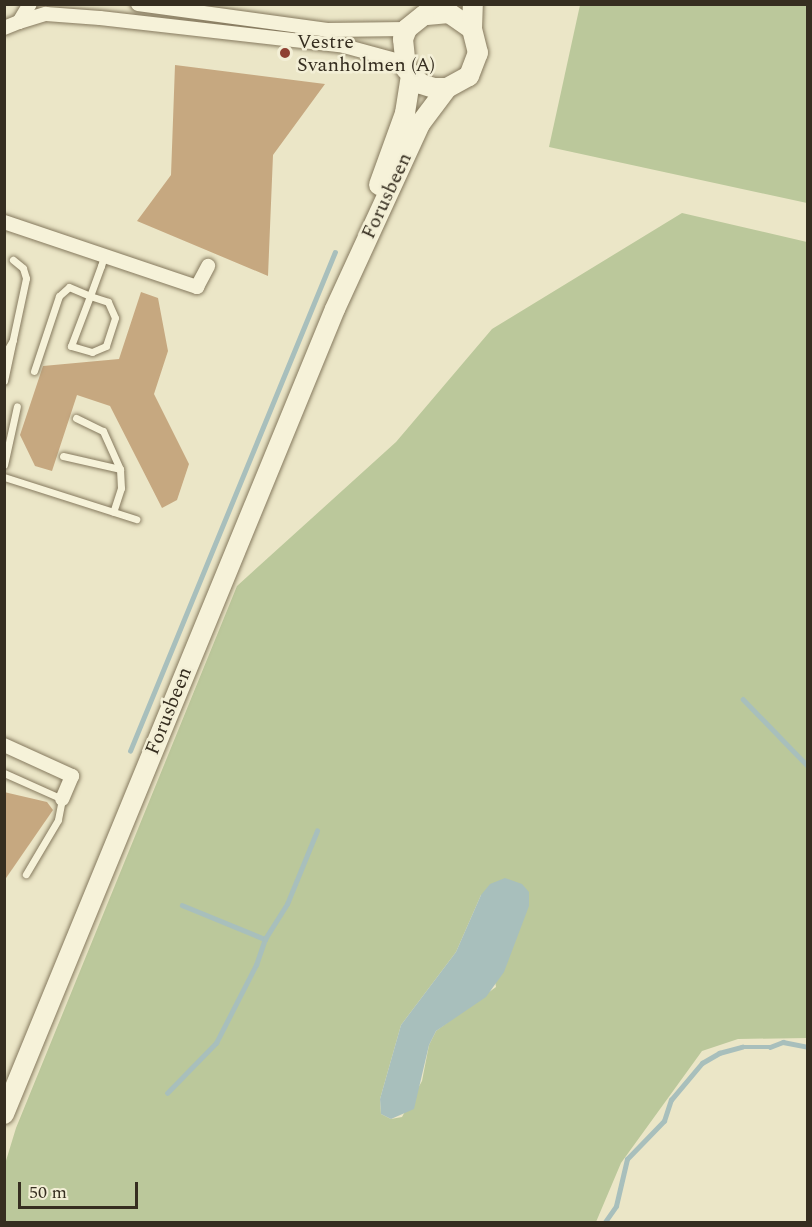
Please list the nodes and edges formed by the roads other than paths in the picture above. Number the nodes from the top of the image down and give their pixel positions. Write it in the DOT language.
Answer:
graph roads {
  1 [pos="30,4"];
  2 [pos="138,4"];
  3 [pos="473,4"];
  4 [pos="438,8"];
  5 [pos="9,28"];
  6 [pos="407,29"];
  7 [pos="472,29"];
  8 [pos="407,69"];
  9 [pos="447,88"];
  10 [pos="4,222"];
  11 [pos="104,256"];
  12 [pos="13,261"];
  13 [pos="208,266"];
  14 [pos="90,296"];
  15 [pos="335,309"];
  16 [pos="16,336"];
  17 [pos="4,355"];
  18 [pos="34,371"];
  19 [pos="4,381"];
  20 [pos="17,405"];
  21 [pos="76,418"];
  22 [pos="63,456"];
  23 [pos="4,465"];
  24 [pos="120,469"];
  25 [pos="4,477"];
  26 [pos="113,512"];
  27 [pos="136,519"];
  28 [pos="4,745"];
  29 [pos="4,773"];
  30 [pos="62,799"];
  31 [pos="26,874"];
  32 [pos="4,1114"];
  1 -- 5 [label="street"];
  2 -- 6 [label="street"];
  3 -- 7 [label="main road"];
  4 -- 6 [label="main road"];
  4 -- 7 [label="main road"];
  5 -- 8 [label="street"];
  6 -- 8 [label="main road"];
  7 -- 9 [label="main road"];
  8 -- 9 [label="main road"];
  8 -- 15 [label="main road, Forusbeen"];
  9 -- 15 [label="main road, Forusbeen"];
  10 -- 11 [label="street"];
  11 -- 13 [label="street"];
  11 -- 14 [label="lane"];
  12 -- 16 [label="lane"];
  14 -- 14 [label="lane"];
  14 -- 18 [label="lane"];
  15 -- 32 [label="main road, Forusbeen"];
  16 -- 17 [label="lane"];
  16 -- 19 [label="lane"];
  20 -- 23 [label="lane"];
  21 -- 24 [label="lane"];
  22 -- 24 [label="lane"];
  24 -- 26 [label="lane"];
  25 -- 26 [label="lane"];
  26 -- 27 [label="lane"];
  28 -- 30 [label="street"];
  29 -- 30 [label="lane"];
  30 -- 31 [label="lane"];
}
